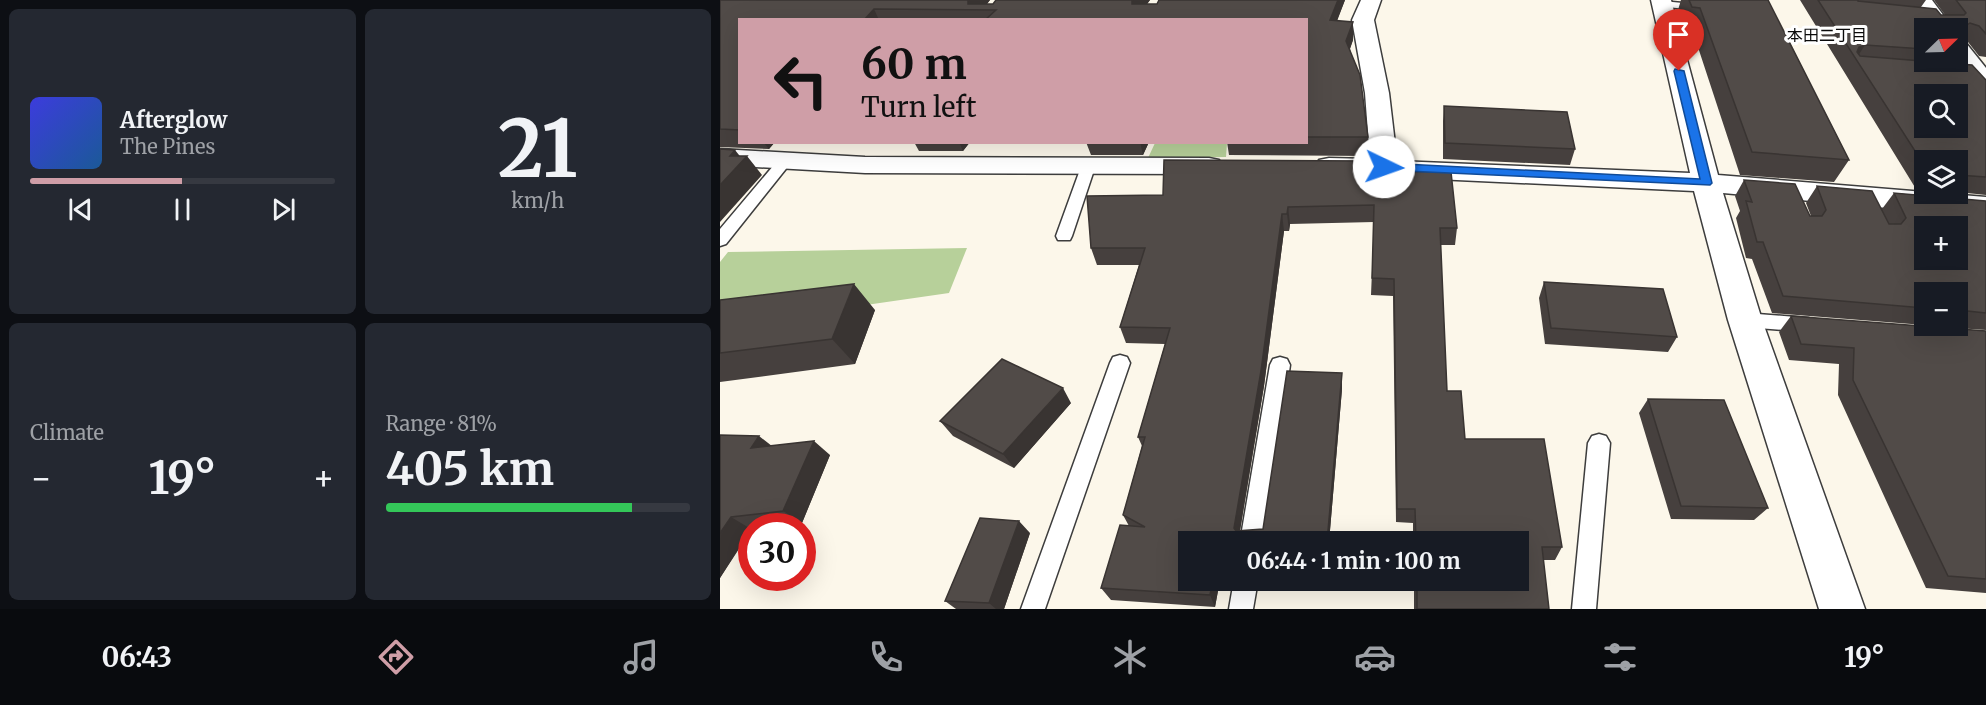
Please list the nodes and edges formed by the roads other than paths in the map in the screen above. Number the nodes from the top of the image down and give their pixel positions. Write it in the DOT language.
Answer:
graph roads {
  1 [pos="1371,0"];
  2 [pos="1662,2"];
  3 [pos="1721,9"];
  4 [pos="882,144"];
  5 [pos="720,157"];
  6 [pos="1078,159"];
  7 [pos="784,162"];
  8 [pos="865,165"];
  9 [pos="1238,165"];
  10 [pos="1307,165"];
  11 [pos="1384,167"];
  12 [pos="1706,183"];
  13 [pos="1986,207"];
  14 [pos="1064,236"];
  15 [pos="720,240"];
  16 [pos="1745,320"];
  17 [pos="1825,326"];
  18 [pos="1120,363"];
  19 [pos="1280,364"];
  20 [pos="1599,444"];
  21 [pos="1254,531"];
  22 [pos="1244,591"];
  23 [pos="1033,609"];
  24 [pos="1241,609"];
  25 [pos="1584,609"];
  26 [pos="1842,609"];
  1 -- 11 [label="street"];
  2 -- 3 [label="lane"];
  2 -- 12 [label="street"];
  4 -- 8 [label="street"];
  5 -- 7 [label="street"];
  6 -- 8 [label="street"];
  6 -- 9 [label="street"];
  6 -- 14 [label="lane"];
  7 -- 8 [label="street"];
  7 -- 15 [label="lane"];
  10 -- 11 [label="street"];
  11 -- 12 [label="street"];
  12 -- 13 [label="street"];
  12 -- 16 [label="street"];
  16 -- 17 [label="lane"];
  16 -- 26 [label="street"];
  18 -- 23 [label="lane"];
  19 -- 21 [label="lane"];
  20 -- 25 [label="lane"];
  22 -- 24 [label="lane"];
}
